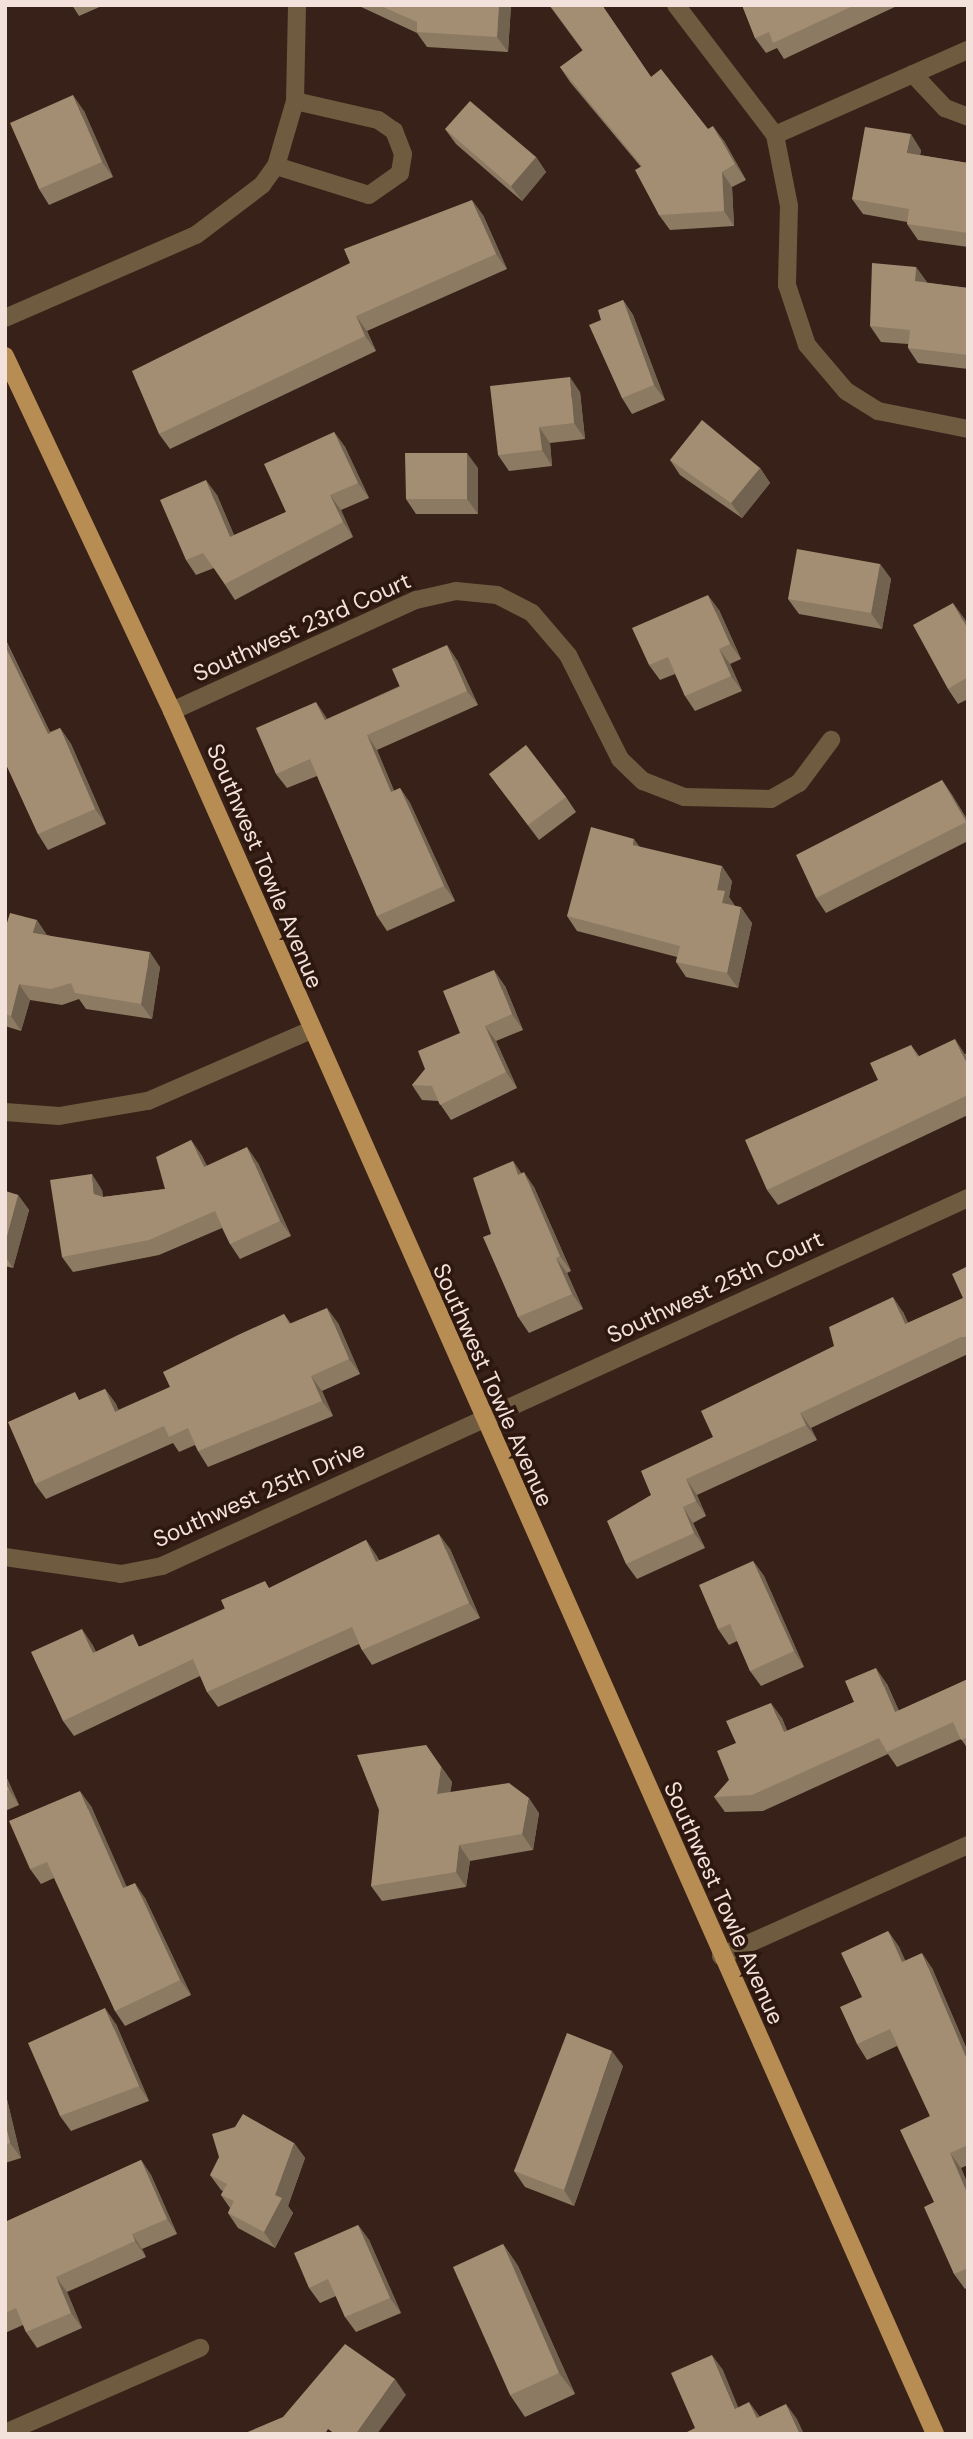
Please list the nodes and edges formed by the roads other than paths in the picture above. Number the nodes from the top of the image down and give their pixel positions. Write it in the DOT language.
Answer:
graph roads {
  1 [pos="298,5"];
  2 [pos="676,5"];
  3 [pos="968,50"];
  4 [pos="913,74"];
  5 [pos="295,101"];
  6 [pos="968,117"];
  7 [pos="775,135"];
  8 [pos="276,166"];
  9 [pos="5,318"];
  10 [pos="5,356"];
  11 [pos="968,429"];
  12 [pos="172,711"];
  13 [pos="831,740"];
  14 [pos="309,1031"];
  15 [pos="5,1112"];
  16 [pos="968,1198"];
  17 [pos="482,1421"];
  18 [pos="5,1557"];
  19 [pos="968,1845"];
  20 [pos="720,1956"];
  21 [pos="200,2348"];
  22 [pos="5,2433"];
  23 [pos="935,2434"];
  1 -- 5 [label="street"];
  2 -- 7 [label="street"];
  3 -- 4 [label="street"];
  4 -- 6 [label="street"];
  4 -- 7 [label="street"];
  5 -- 8 [label="street"];
  5 -- 8 [label="street"];
  7 -- 11 [label="street"];
  8 -- 9 [label="street"];
  10 -- 12 [label="main road, Southwest Towle Avenue"];
  12 -- 13 [label="street, Southwest 23rd Court"];
  12 -- 14 [label="main road, Southwest Towle Avenue"];
  14 -- 15 [label="street"];
  14 -- 17 [label="main road, Southwest Towle Avenue"];
  16 -- 17 [label="street, Southwest 25th Court"];
  17 -- 18 [label="street, Southwest 25th Drive"];
  17 -- 20 [label="main road, Southwest Towle Avenue"];
  19 -- 20 [label="street"];
  20 -- 23 [label="main road, Southwest Towle Avenue"];
  21 -- 22 [label="street"];
}
